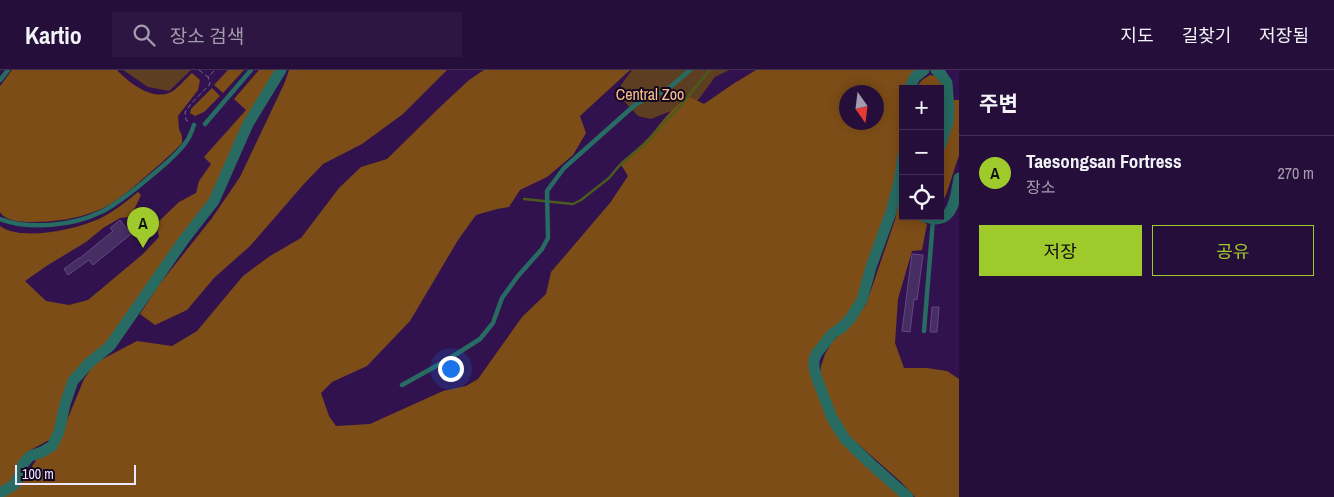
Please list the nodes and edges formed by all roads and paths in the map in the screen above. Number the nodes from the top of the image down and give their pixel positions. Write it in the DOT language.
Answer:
graph roads {
  1 [pos="8,70"];
  2 [pos="199,70"];
  3 [pos="215,70"];
  4 [pos="251,70"];
  5 [pos="281,70"];
  6 [pos="690,70"];
  7 [pos="924,70"];
  8 [pos="936,70"];
  9 [pos="208,77"];
  10 [pos="0,80"];
  11 [pos="912,85"];
  12 [pos="205,124"];
  13 [pos="194,125"];
  14 [pos="944,134"];
  15 [pos="900,175"];
  16 [pos="959,178"];
  17 [pos="0,218"];
  18 [pos="944,218"];
  19 [pos="928,220"];
  20 [pos="924,331"];
  21 [pos="402,385"];
  22 [pos="0,493"];
  23 [pos="908,497"];
  1 -- 10 [label="lane"];
  2 -- 9 [label="path"];
  3 -- 9 [label="path"];
  4 -- 12 [label="lane"];
  5 -- 22 [label="street"];
  6 -- 21 [label="lane"];
  7 -- 11 [label="street"];
  8 -- 14 [label="street"];
  9 -- 13 [label="path"];
  13 -- 17 [label="lane"];
  15 -- 23 [label="street"];
  16 -- 18 [label="street"];
  19 -- 20 [label="lane"];
}
